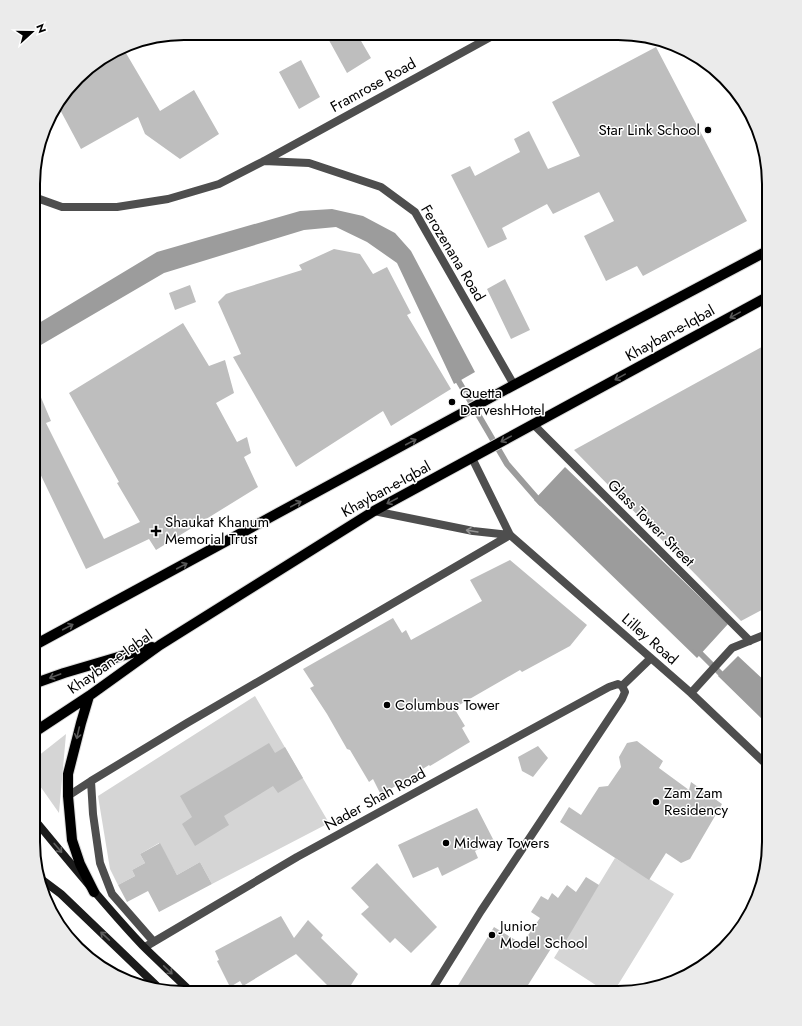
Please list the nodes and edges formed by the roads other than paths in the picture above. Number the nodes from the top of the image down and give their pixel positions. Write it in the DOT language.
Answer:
graph roads {
  1 [pos="485,40"];
  2 [pos="264,161"];
  3 [pos="40,199"];
  4 [pos="762,254"];
  5 [pos="762,300"];
  6 [pos="514,385"];
  7 [pos="533,424"];
  8 [pos="472,458"];
  9 [pos="374,511"];
  10 [pos="510,535"];
  11 [pos="762,636"];
  12 [pos="40,641"];
  13 [pos="750,641"];
  14 [pos="160,645"];
  15 [pos="651,658"];
  16 [pos="40,682"];
  17 [pos="622,686"];
  18 [pos="691,693"];
  19 [pos="89,696"];
  20 [pos="40,728"];
  21 [pos="762,760"];
  22 [pos="90,781"];
  23 [pos="68,796"];
  24 [pos="40,826"];
  25 [pos="46,882"];
  26 [pos="94,892"];
  27 [pos="153,941"];
  28 [pos="145,947"];
  29 [pos="153,982"];
  30 [pos="185,986"];
  31 [pos="434,986"];
  1 -- 2 [label="street, Framrose Road"];
  2 -- 3 [label="street, Ferozenana Road"];
  2 -- 6 [label="street, Ferozenana Road"];
  4 -- 6 [label="main road, Khayban-e-Iqbal"];
  5 -- 7 [label="main road, Khayban-e-Iqbal, one-way"];
  12 -- 6 [label="main road, Khayban-e-Iqbal, one-way"];
  7 -- 8 [label="main road, Khayban-e-Iqbal, one-way"];
  7 -- 13 [label="street, Glass Tower Street"];
  8 -- 9 [label="main road, Khayban-e-Iqbal, one-way"];
  8 -- 10 [label="street, Lilley Road"];
  10 -- 9 [label="street, one-way"];
  9 -- 14 [label="main road, Khayban-e-Iqbal"];
  10 -- 15 [label="street, Lilley Road"];
  10 -- 22 [label="street"];
  11 -- 13 [label="street"];
  13 -- 18 [label="street"];
  14 -- 16 [label="main road, one-way"];
  14 -- 19 [label="main road, Khayban-e-Iqbal"];
  15 -- 17 [label="street"];
  15 -- 18 [label="street, Lilley Road"];
  17 -- 27 [label="street, Nader Shah Road"];
  17 -- 31 [label="street"];
  18 -- 21 [label="street, Lilley Road"];
  19 -- 20 [label="main road, Khayban-e-Iqbal"];
  19 -- 23 [label="main road, one-way"];
  22 -- 23 [label="street"];
  22 -- 27 [label="street"];
  23 -- 26 [label="main road"];
  24 -- 26 [label="street, one-way"];
  29 -- 25 [label="street, one-way"];
  26 -- 28 [label="street"];
  27 -- 28 [label="street, Nader Shah Road"];
  28 -- 30 [label="street, one-way"];
}
